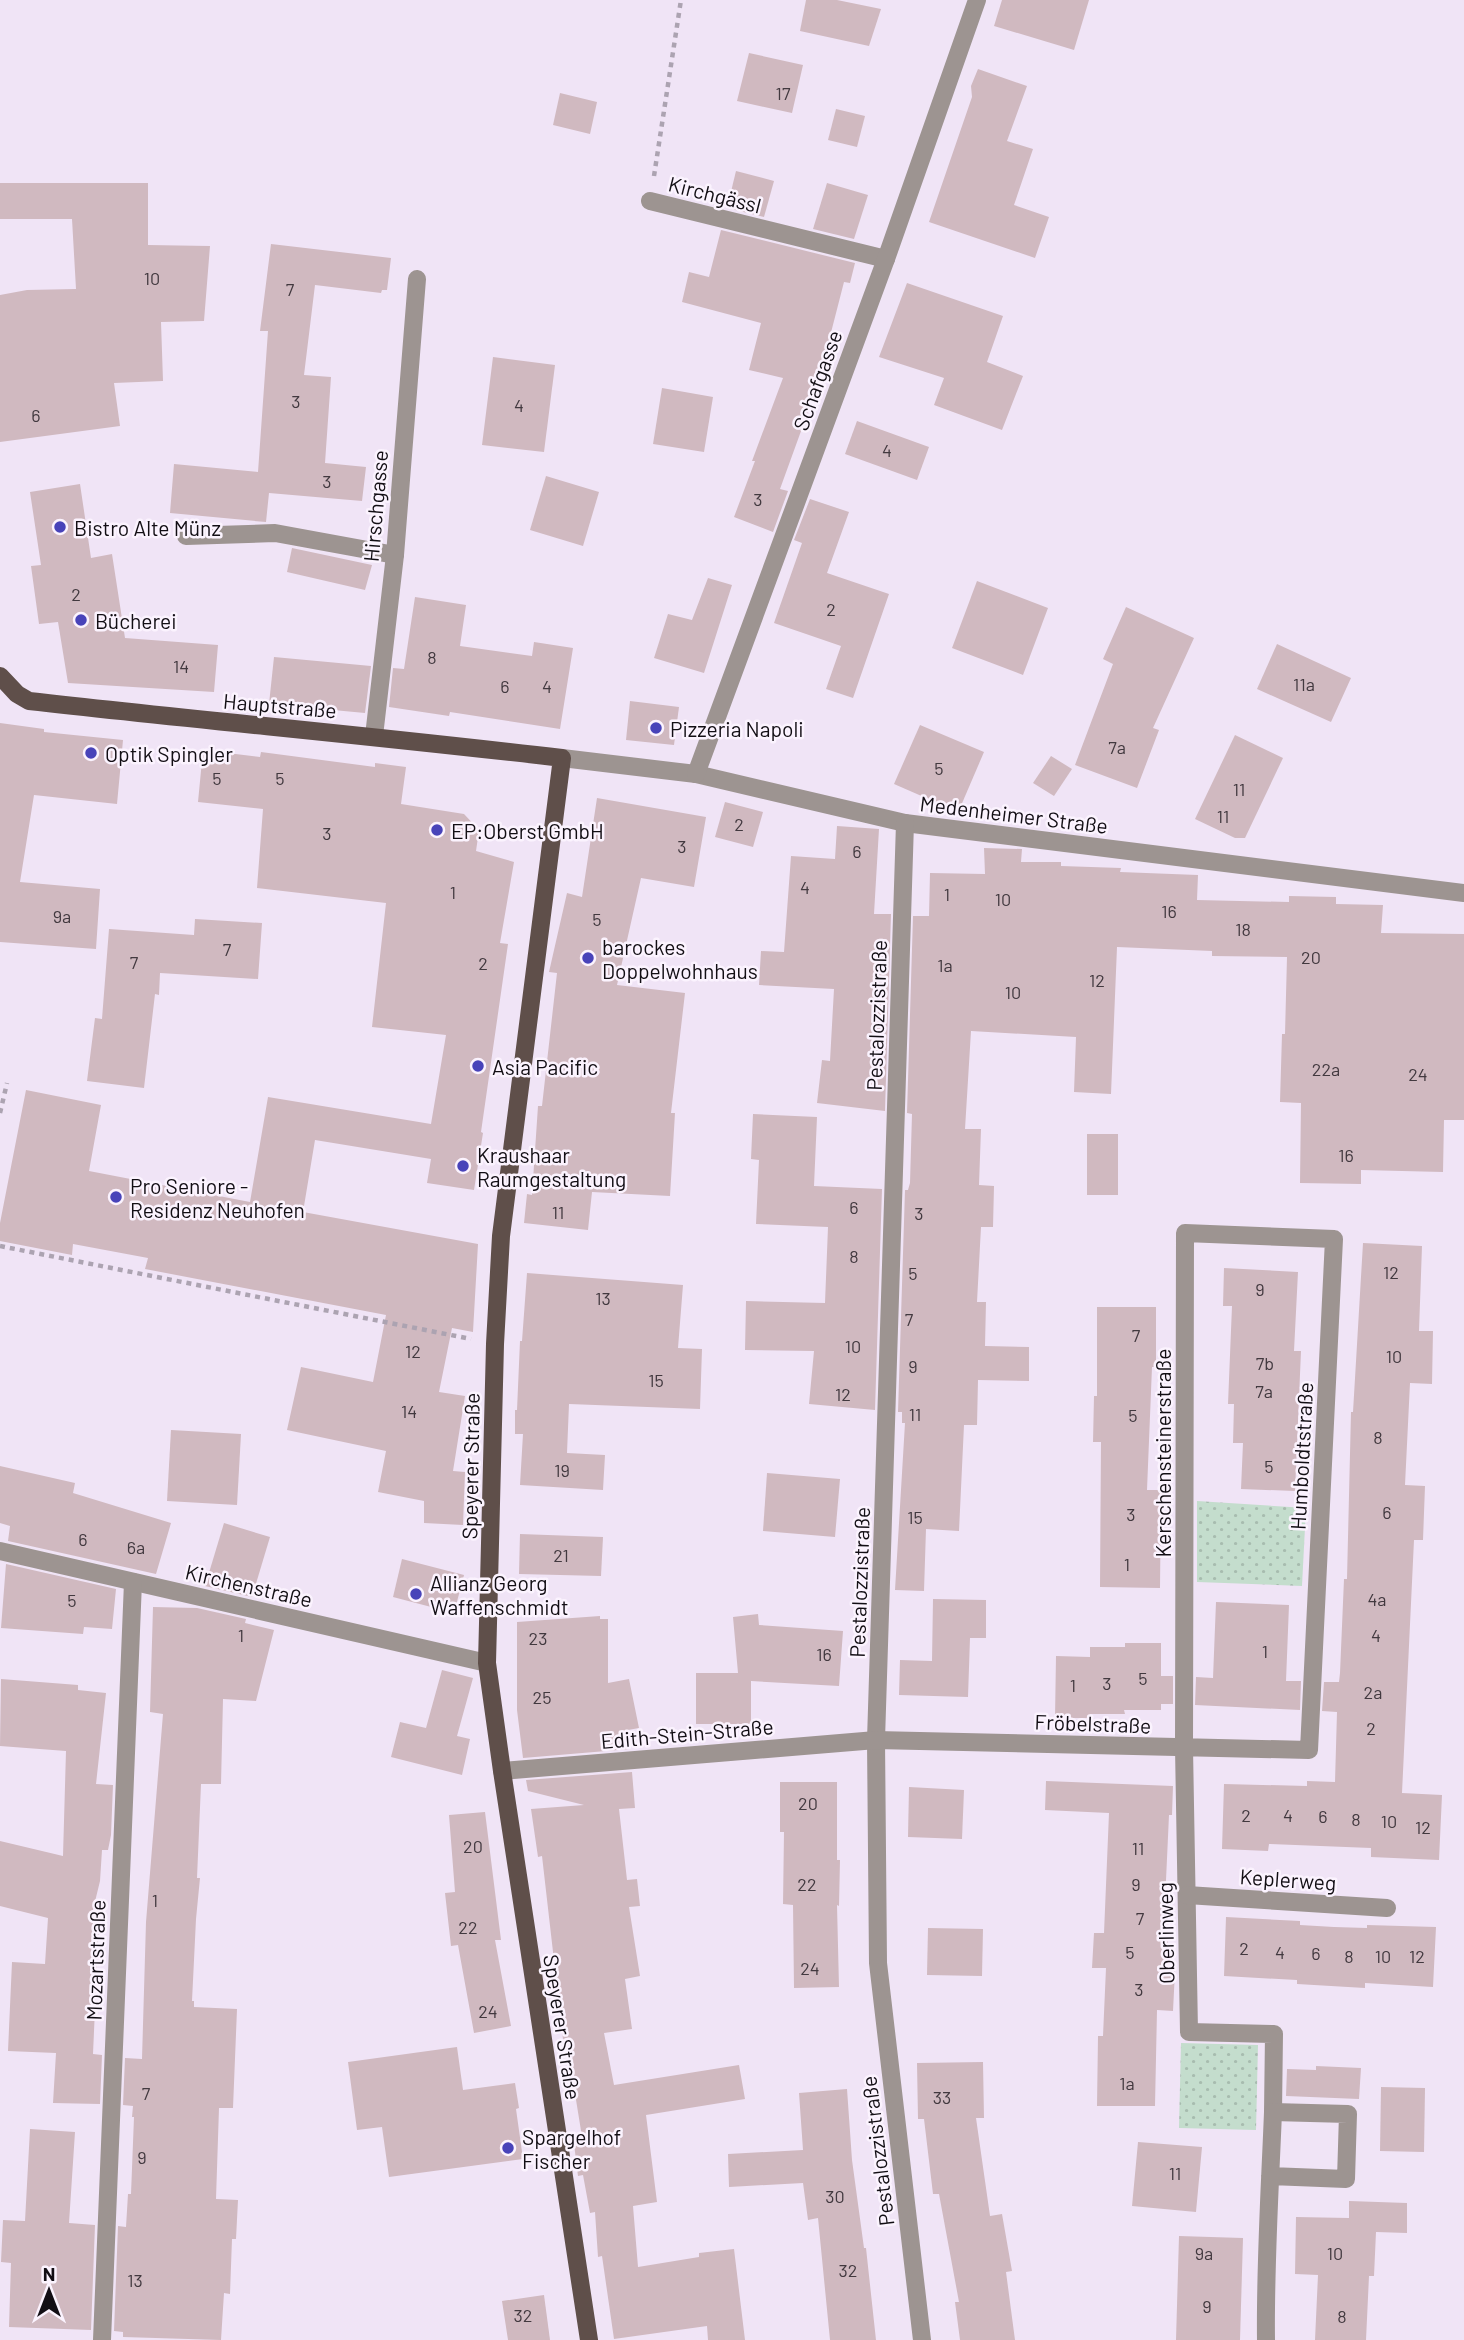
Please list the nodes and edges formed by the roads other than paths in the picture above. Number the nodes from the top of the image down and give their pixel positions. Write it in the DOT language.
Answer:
graph roads {
  1 [pos="977,0"];
  2 [pos="650,201"];
  3 [pos="886,259"];
  4 [pos="417,279"];
  5 [pos="186,536"];
  6 [pos="395,555"];
  7 [pos="1,680"];
  8 [pos="374,736"];
  9 [pos="562,758"];
  10 [pos="696,774"];
  11 [pos="905,823"];
  12 [pos="1464,894"];
  13 [pos="1260,1236"];
  14 [pos="0,1551"];
  15 [pos="133,1582"];
  16 [pos="487,1663"];
  17 [pos="876,1740"];
  18 [pos="1184,1748"];
  19 [pos="1309,1750"];
  20 [pos="502,1771"];
  21 [pos="1187,1895"];
  22 [pos="1387,1908"];
  23 [pos="1273,2112"];
  24 [pos="1270,2176"];
  25 [pos="102,2340"];
  26 [pos="589,2340"];
  27 [pos="922,2340"];
  28 [pos="1266,2340"];
  1 -- 3 [label="street, Schafgasse"];
  2 -- 3 [label="street, Kirchgässl"];
  3 -- 10 [label="street, Schafgasse"];
  4 -- 6 [label="street, Hirschgasse"];
  5 -- 6 [label="street"];
  6 -- 8 [label="street, Hirschgasse"];
  7 -- 8 [label="main road, Hauptstraße"];
  8 -- 9 [label="main road, Hauptstraße"];
  9 -- 10 [label="street, Medenheimer Straße"];
  9 -- 16 [label="main road, Speyerer Straße"];
  10 -- 11 [label="street, Medenheimer Straße"];
  11 -- 12 [label="street, Medenheimer Straße"];
  11 -- 17 [label="street, Pestalozzistraße"];
  13 -- 18 [label="street, Kerschensteinerstraße"];
  13 -- 19 [label="street, Humboldtstraße"];
  14 -- 15 [label="street, Kirchenstraße"];
  15 -- 16 [label="street, Kirchenstraße"];
  15 -- 25 [label="street, Mozartstraße"];
  16 -- 20 [label="main road, Speyerer Straße"];
  17 -- 18 [label="street, Fröbelstraße"];
  17 -- 20 [label="street, Edith-Stein-Straße"];
  17 -- 27 [label="street, Pestalozzistraße"];
  18 -- 19 [label="street, Fröbelstraße"];
  18 -- 21 [label="street, Oberlinweg"];
  20 -- 26 [label="main road, Speyerer Straße"];
  21 -- 22 [label="street, Keplerweg"];
  21 -- 23 [label="street, Oberlinweg"];
  23 -- 24 [label="street"];
  23 -- 24 [label="street"];
  24 -- 28 [label="street"];
}
